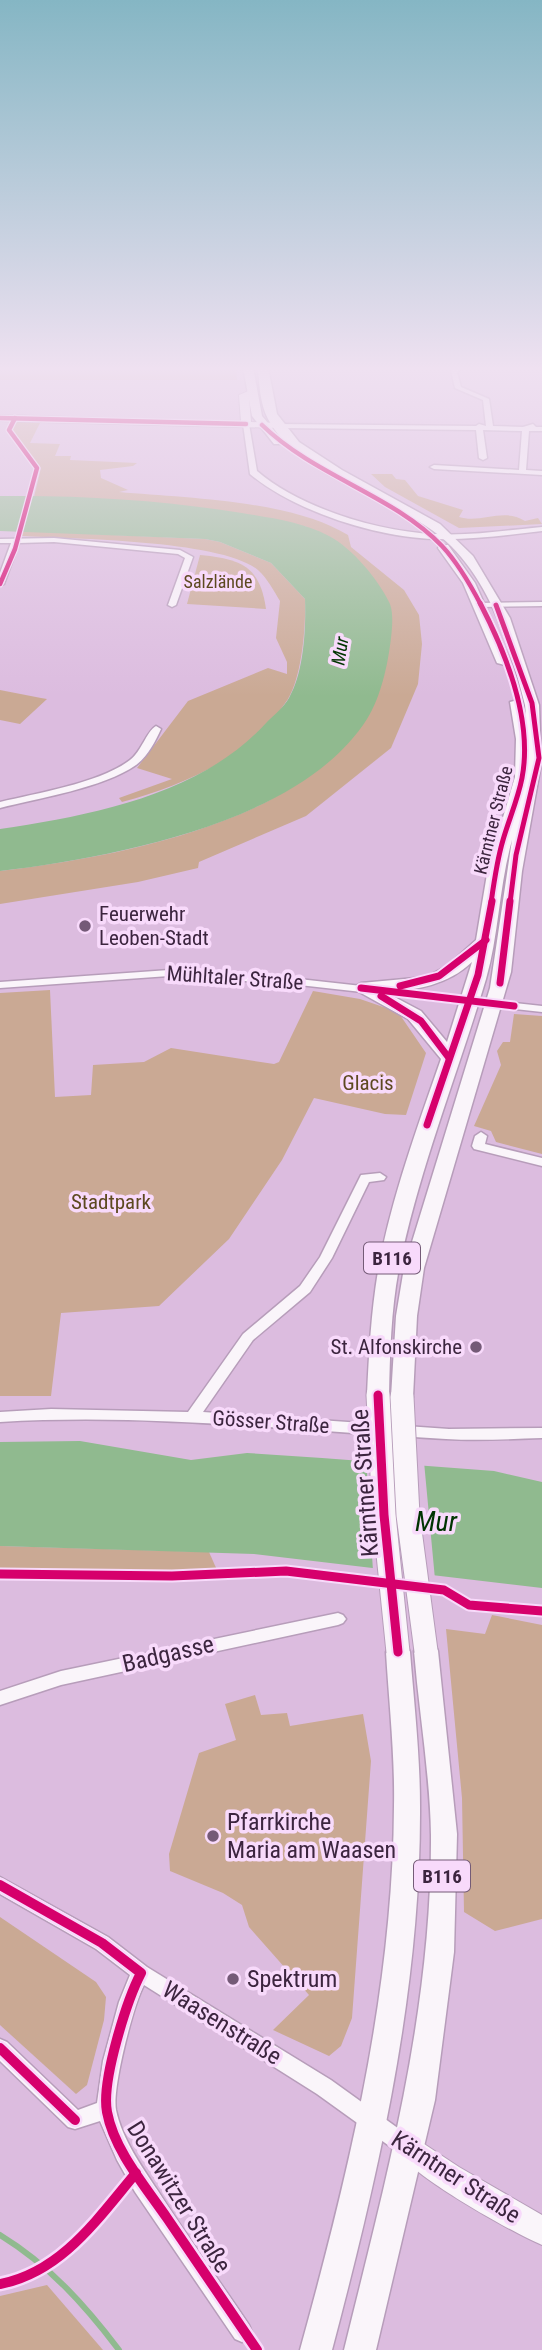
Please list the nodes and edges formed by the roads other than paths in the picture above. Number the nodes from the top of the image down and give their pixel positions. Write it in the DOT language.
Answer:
graph roads {
  1 [pos="259,477"];
  2 [pos="334,477"];
  3 [pos="351,477"];
  4 [pos="542,529"];
  5 [pos="447,535"];
  6 [pos="432,536"];
  7 [pos="0,541"];
  8 [pos="16,541"];
  9 [pos="0,584"];
  10 [pos="542,604"];
  11 [pos="172,605"];
  12 [pos="480,605"];
  13 [pos="496,605"];
  14 [pos="156,729"];
  15 [pos="540,758"];
  16 [pos="0,805"];
  17 [pos="486,940"];
  18 [pos="0,985"];
  19 [pos="361,988"];
  20 [pos="469,1000"];
  21 [pos="495,1004"];
  22 [pos="542,1009"];
  23 [pos="449,1058"];
  24 [pos="481,1136"];
  25 [pos="542,1162"];
  26 [pos="380,1177"];
  27 [pos="0,1417"];
  28 [pos="192,1417"];
  29 [pos="542,1433"];
  30 [pos="338,1619"];
  31 [pos="0,1698"];
  32 [pos="0,1885"];
  33 [pos="141,1973"];
  34 [pos="0,2048"];
  35 [pos="106,2109"];
  36 [pos="75,2120"];
  37 [pos="371,2121"];
  38 [pos="409,2148"];
  39 [pos="542,2231"];
  40 [pos="242,2332"];
  41 [pos="316,2350"];
  42 [pos="360,2350"];
  1 -- 6 [label="street"];
  2 -- 6 [label="main road, Kärntner Straße / B116"];
  3 -- 5 [label="main road, Kärntner Straße / B116"];
  4 -- 5 [label="street"];
  5 -- 6 [label="street"];
  5 -- 13 [label="main road, Kärntner Straße / B116"];
  6 -- 12 [label="main road, Kärntner Straße / B116"];
  7 -- 8 [label="street"];
  8 -- 9 [label="street"];
  8 -- 11 [label="street"];
  10 -- 13 [label="street"];
  12 -- 13 [label="street"];
  12 -- 17 [label="main road, Kärntner Straße / B116"];
  13 -- 15 [label="main road, Kärntner Straße / B116"];
  14 -- 16 [label="street"];
  15 -- 21 [label="main road, Kärntner Straße / B116"];
  17 -- 19 [label="main road"];
  17 -- 20 [label="main road, Kärntner Straße / B116"];
  18 -- 19 [label="street, Mühltaler Straße"];
  19 -- 20 [label="street, Mühltaler Straße"];
  19 -- 23 [label="main road"];
  20 -- 21 [label="street, Mühltaler Straße"];
  20 -- 23 [label="main road, Kärntner Straße / B116"];
  21 -- 22 [label="street, Mühltaler Straße"];
  21 -- 38 [label="main road, Kärntner Straße / B116, bridge"];
  23 -- 37 [label="main road, Kärntner Straße / B116, bridge"];
  24 -- 25 [label="street"];
  26 -- 28 [label="street"];
  27 -- 28 [label="street, Gösser Straße"];
  28 -- 29 [label="street, Gösser Straße"];
  30 -- 31 [label="street, Badgasse"];
  32 -- 33 [label="street, Waasenstraße"];
  33 -- 35 [label="street, Donawitzer Straße"];
  33 -- 37 [label="street, Waasenstraße"];
  34 -- 36 [label="street"];
  35 -- 36 [label="street"];
  35 -- 40 [label="street, Donawitzer Straße"];
  37 -- 38 [label="street, Kärntner Straße"];
  37 -- 41 [label="main road, B116"];
  38 -- 39 [label="main road, Kärntner Straße"];
  38 -- 42 [label="main road, B116"];
}
